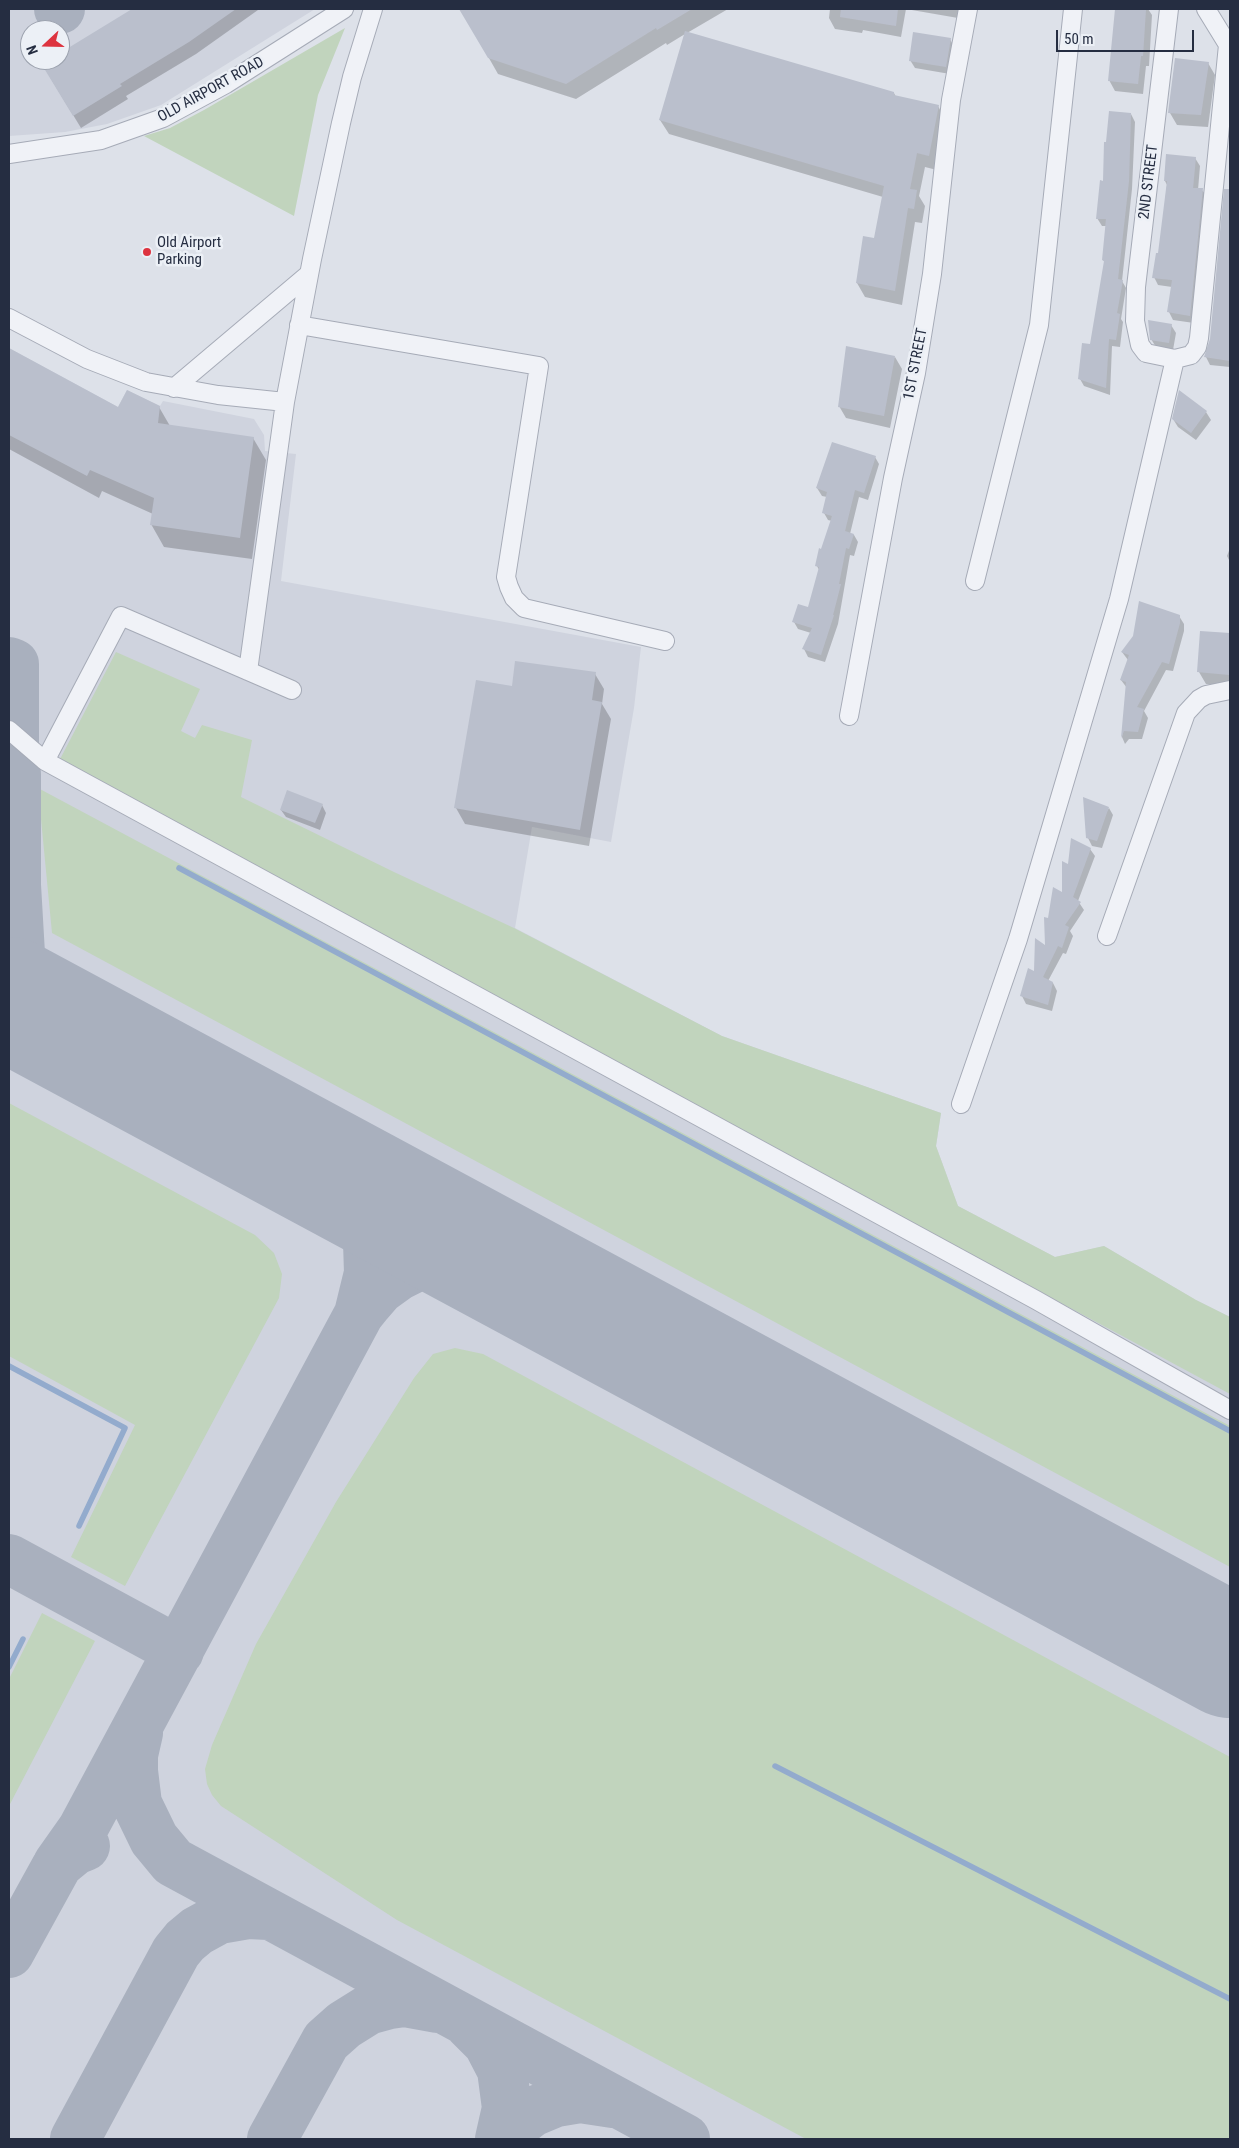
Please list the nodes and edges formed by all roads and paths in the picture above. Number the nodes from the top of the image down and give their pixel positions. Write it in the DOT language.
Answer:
graph roads {
  1 [pos="344,9"];
  2 [pos="373,9"];
  3 [pos="968,9"];
  4 [pos="1073,9"];
  5 [pos="1170,9"];
  6 [pos="1206,9"];
  7 [pos="1229,46"];
  8 [pos="9,154"];
  9 [pos="309,274"];
  10 [pos="9,318"];
  11 [pos="299,325"];
  12 [pos="1175,359"];
  13 [pos="174,388"];
  14 [pos="285,402"];
  15 [pos="975,581"];
  16 [pos="665,641"];
  17 [pos="248,670"];
  18 [pos="292,690"];
  19 [pos="1230,690"];
  20 [pos="849,716"];
  21 [pos="9,730"];
  22 [pos="45,761"];
  23 [pos="1107,936"];
  24 [pos="961,1104"];
  25 [pos="1230,1410"];
  1 -- 8 [label="street, OLD AIRPORT ROAD"];
  2 -- 9 [label="street"];
  3 -- 20 [label="street, 1ST STREET"];
  4 -- 15 [label="street"];
  5 -- 12 [label="street, 2ND STREET"];
  6 -- 7 [label="street"];
  7 -- 12 [label="street"];
  9 -- 11 [label="street"];
  9 -- 13 [label="street"];
  10 -- 13 [label="street"];
  11 -- 14 [label="street"];
  11 -- 16 [label="street"];
  12 -- 24 [label="street"];
  13 -- 14 [label="street"];
  14 -- 17 [label="street"];
  17 -- 18 [label="street"];
  17 -- 22 [label="street"];
  19 -- 23 [label="street"];
  21 -- 22 [label="street"];
  22 -- 25 [label="street"];
}
